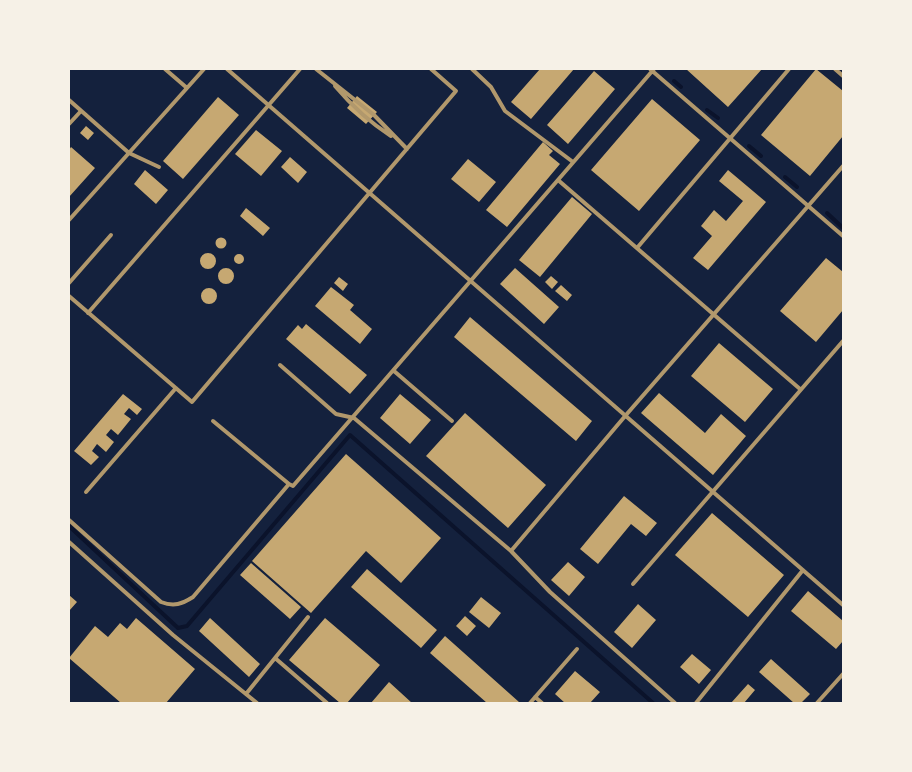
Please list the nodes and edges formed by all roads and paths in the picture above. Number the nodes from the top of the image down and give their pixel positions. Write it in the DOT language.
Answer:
graph roads {
  1 [pos="165,69"];
  2 [pos="204,69"];
  3 [pos="227,69"];
  4 [pos="300,69"];
  5 [pos="316,69"];
  6 [pos="431,69"];
  7 [pos="472,69"];
  8 [pos="653,69"];
  9 [pos="789,69"];
  10 [pos="835,69"];
  11 [pos="843,76"];
  12 [pos="332,82"];
  13 [pos="187,88"];
  14 [pos="69,100"];
  15 [pos="268,105"];
  16 [pos="81,111"];
  17 [pos="69,124"];
  18 [pos="730,137"];
  19 [pos="396,140"];
  20 [pos="407,149"];
  21 [pos="129,153"];
  22 [pos="573,162"];
  23 [pos="843,166"];
  24 [pos="159,167"];
  25 [pos="558,180"];
  26 [pos="369,193"];
  27 [pos="810,206"];
  28 [pos="69,220"];
  29 [pos="111,235"];
  30 [pos="843,236"];
  31 [pos="637,248"];
  32 [pos="471,280"];
  33 [pos="69,283"];
  34 [pos="69,296"];
  35 [pos="88,313"];
  36 [pos="715,314"];
  37 [pos="843,341"];
  38 [pos="280,365"];
  39 [pos="394,371"];
  40 [pos="176,388"];
  41 [pos="800,389"];
  42 [pos="626,415"];
  43 [pos="354,418"];
  44 [pos="213,421"];
  45 [pos="452,421"];
  46 [pos="291,485"];
  47 [pos="86,492"];
  48 [pos="713,492"];
  49 [pos="69,520"];
  50 [pos="69,542"];
  51 [pos="511,551"];
  52 [pos="803,570"];
  53 [pos="633,584"];
  54 [pos="843,605"];
  55 [pos="308,617"];
  56 [pos="577,649"];
  57 [pos="275,658"];
  58 [pos="843,674"];
  59 [pos="246,694"];
  60 [pos="535,698"];
  61 [pos="257,703"];
  62 [pos="327,703"];
  63 [pos="530,703"];
  64 [pos="542,703"];
  65 [pos="675,703"];
  66 [pos="696,703"];
  67 [pos="817,703"];
  1 -- 13 [label="lane"];
  2 -- 13 [label="lane"];
  3 -- 15 [label="lane"];
  4 -- 15 [label="lane"];
  5 -- 12 [label="lane"];
  6 -- 20 [label="lane"];
  7 -- 22 [label="lane"];
  8 -- 18 [label="lane"];
  8 -- 22 [label="lane"];
  9 -- 18 [label="lane"];
  10 -- 11 [label="lane"];
  12 -- 19 [label="lane"];
  12 -- 19 [label="lane"];
  13 -- 21 [label="lane"];
  14 -- 16 [label="lane"];
  15 -- 26 [label="lane"];
  15 -- 35 [label="lane"];
  16 -- 17 [label="lane"];
  16 -- 21 [label="lane"];
  18 -- 27 [label="lane"];
  18 -- 31 [label="lane"];
  19 -- 20 [label="lane"];
  20 -- 26 [label="lane"];
  21 -- 24 [label="lane"];
  21 -- 28 [label="lane"];
  22 -- 25 [label="lane"];
  23 -- 27 [label="lane"];
  25 -- 31 [label="lane"];
  25 -- 32 [label="lane"];
  26 -- 32 [label="lane"];
  26 -- 40 [label="lane"];
  27 -- 30 [label="lane"];
  27 -- 36 [label="lane"];
  29 -- 33 [label="lane"];
  31 -- 36 [label="lane"];
  32 -- 39 [label="lane"];
  32 -- 42 [label="lane"];
  34 -- 35 [label="lane"];
  35 -- 40 [label="lane"];
  36 -- 41 [label="lane"];
  36 -- 42 [label="lane"];
  37 -- 41 [label="lane"];
  38 -- 43 [label="lane"];
  39 -- 43 [label="lane"];
  39 -- 45 [label="lane"];
  40 -- 47 [label="lane"];
  41 -- 48 [label="lane"];
  42 -- 48 [label="lane"];
  42 -- 51 [label="lane"];
  43 -- 46 [label="lane"];
  43 -- 51 [label="lane"];
  44 -- 46 [label="lane"];
  46 -- 49 [label="lane"];
  48 -- 52 [label="lane"];
  48 -- 53 [label="lane"];
  50 -- 59 [label="lane"];
  51 -- 65 [label="lane"];
  52 -- 54 [label="lane"];
  52 -- 66 [label="lane"];
  55 -- 57 [label="lane"];
  56 -- 60 [label="lane"];
  57 -- 59 [label="lane"];
  57 -- 62 [label="lane"];
  58 -- 67 [label="lane"];
  59 -- 61 [label="lane"];
  60 -- 63 [label="lane"];
  60 -- 64 [label="lane"];
}
